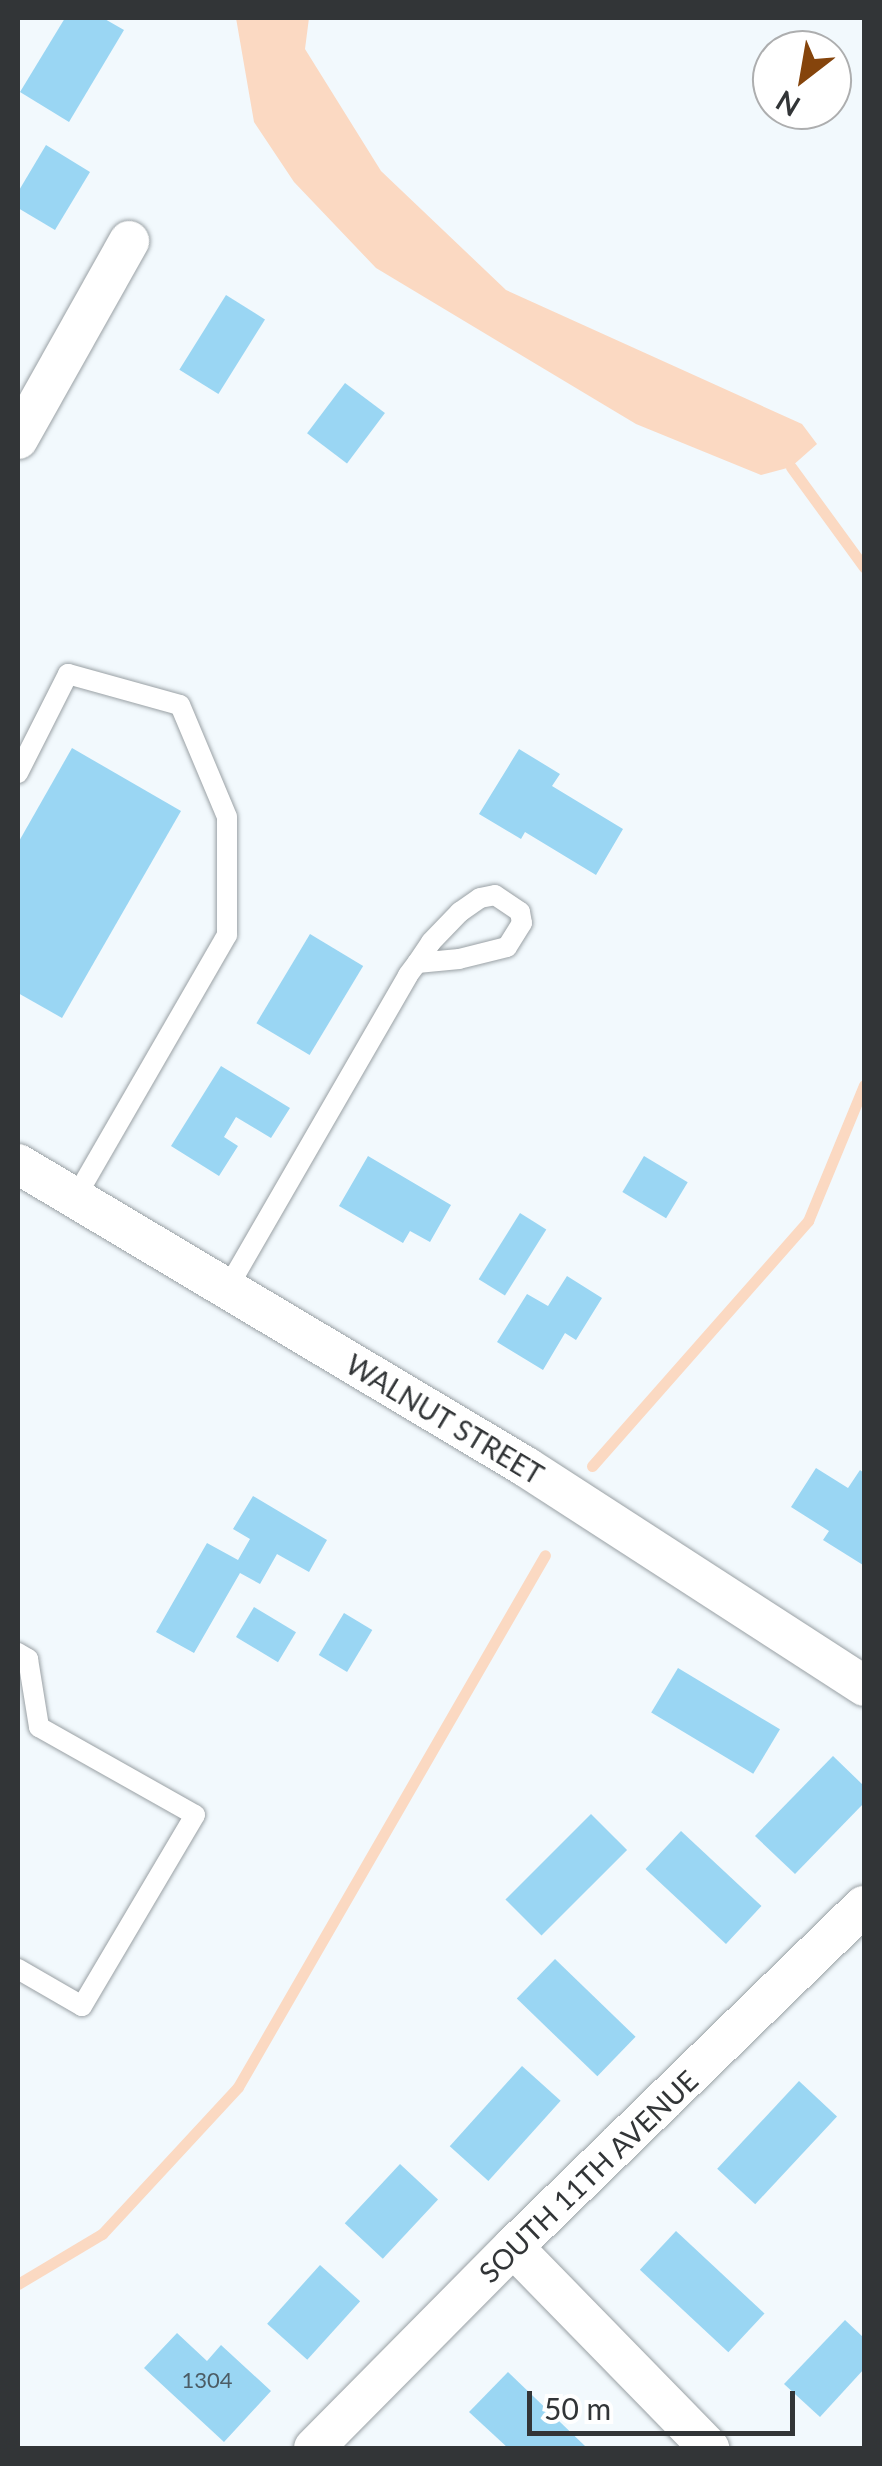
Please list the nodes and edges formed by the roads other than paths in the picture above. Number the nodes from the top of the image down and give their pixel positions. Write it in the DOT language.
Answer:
graph roads {
  1 [pos="129,241"];
  2 [pos="18,439"];
  3 [pos="18,772"];
  4 [pos="416,963"];
  5 [pos="18,1164"];
  6 [pos="74,1198"];
  7 [pos="227,1289"];
  8 [pos="18,1653"];
  9 [pos="864,1686"];
  10 [pos="864,1906"];
  11 [pos="18,1969"];
  12 [pos="513,2247"];
  13 [pos="314,2448"];
  14 [pos="710,2448"];
  1 -- 2 [label="street"];
  3 -- 6 [label="lane"];
  4 -- 4 [label="lane"];
  4 -- 7 [label="lane"];
  5 -- 6 [label="street, WALNUT STREET"];
  6 -- 7 [label="street, WALNUT STREET"];
  7 -- 9 [label="street, WALNUT STREET"];
  8 -- 11 [label="lane"];
  10 -- 12 [label="street, SOUTH 11TH AVENUE"];
  12 -- 13 [label="street, SOUTH 11TH AVENUE"];
  12 -- 14 [label="street"];
}
